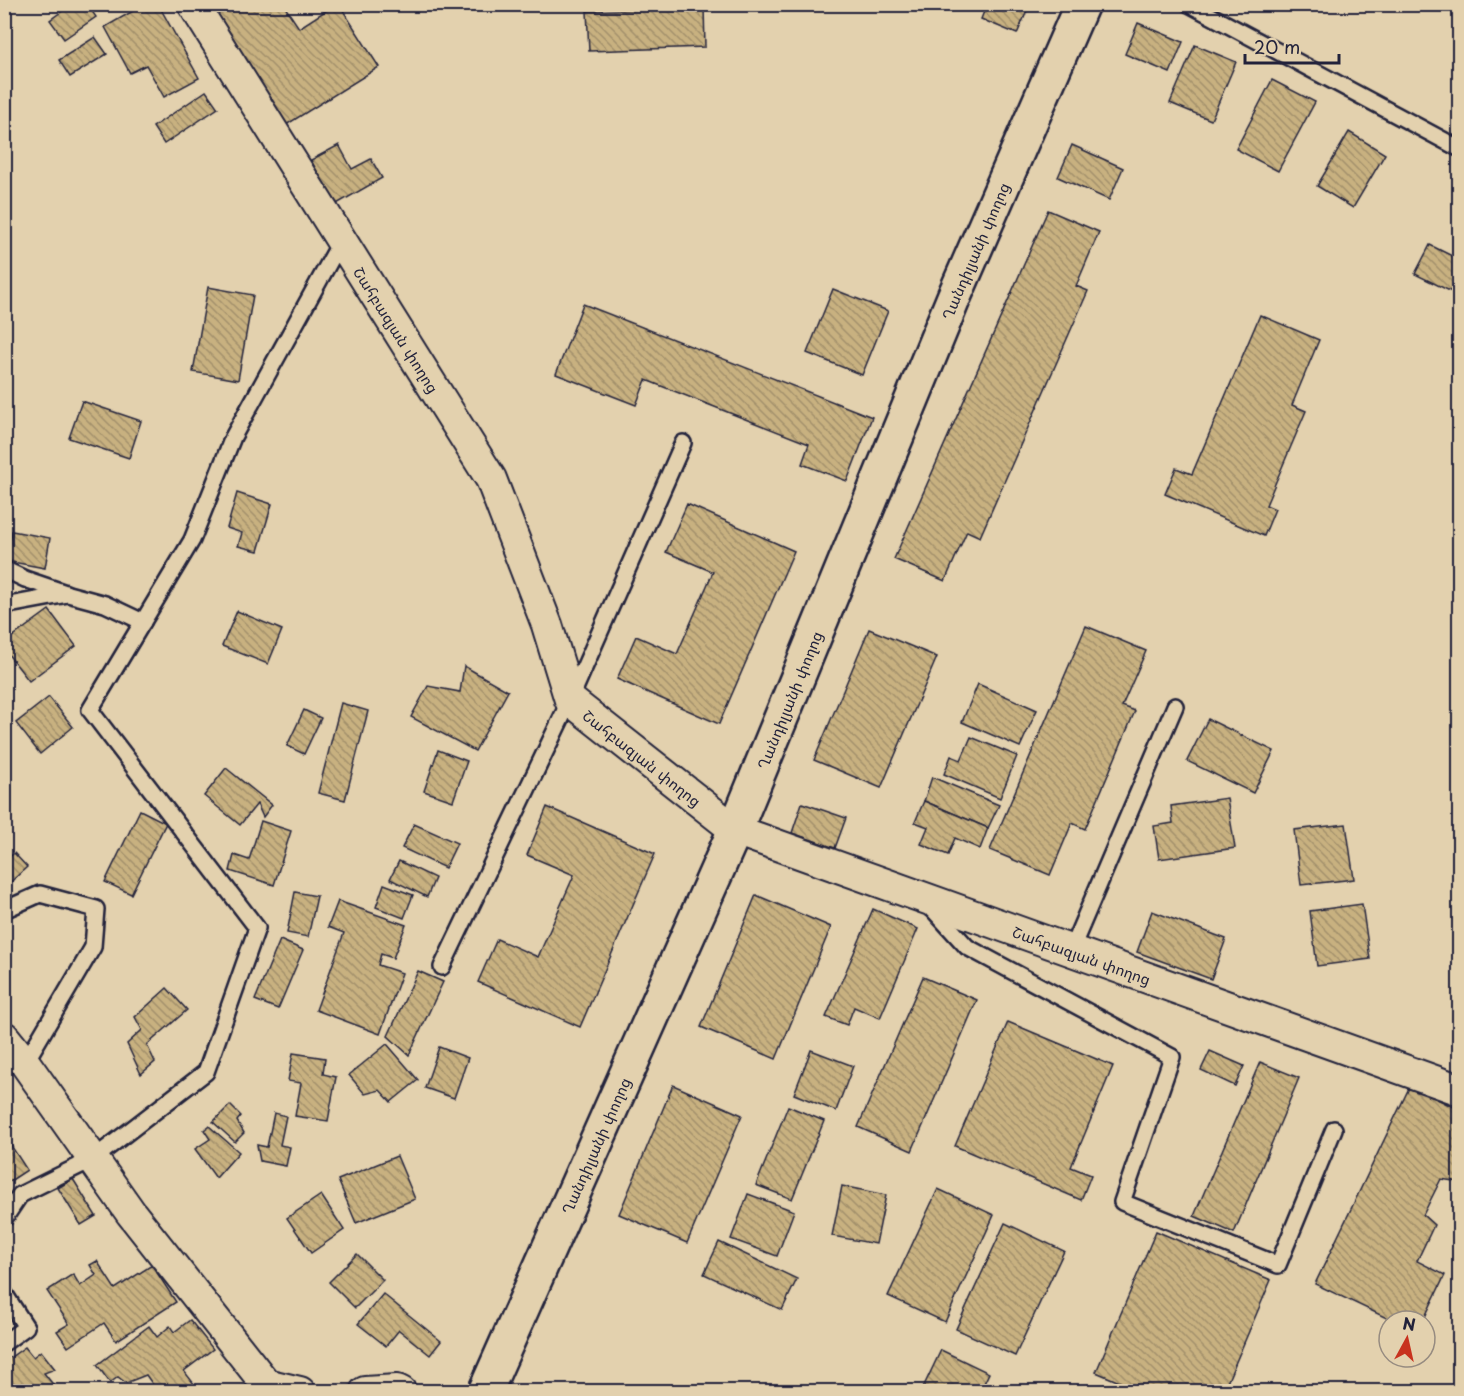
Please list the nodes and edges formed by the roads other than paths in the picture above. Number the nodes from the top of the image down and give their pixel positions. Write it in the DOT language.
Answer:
graph roads {
  1 [pos="193,4"];
  2 [pos="1082,4"];
  3 [pos="1189,4"];
  4 [pos="1460,149"];
  5 [pos="341,241"];
  6 [pos="683,442"];
  7 [pos="4,568"];
  8 [pos="69,594"];
  9 [pos="4,609"];
  10 [pos="143,622"];
  11 [pos="570,700"];
  12 [pos="1175,706"];
  13 [pos="735,830"];
  14 [pos="921,896"];
  15 [pos="4,910"];
  16 [pos="1071,950"];
  17 [pos="442,967"];
  18 [pos="4,1037"];
  19 [pos="25,1063"];
  20 [pos="1460,1090"];
  21 [pos="1334,1129"];
  22 [pos="93,1159"];
  23 [pos="4,1219"];
  24 [pos="4,1293"];
  25 [pos="4,1343"];
  26 [pos="300,1392"];
  27 [pos="365,1392"];
  28 [pos="401,1392"];
  29 [pos="485,1392"];
  1 -- 5 [label="street, Շահբազյան փողոց"];
  2 -- 13 [label="main road, Ղանդիլյանի փողոց"];
  3 -- 4 [label="lane"];
  5 -- 10 [label="lane"];
  5 -- 11 [label="street, Շահբազյան փողոց"];
  6 -- 11 [label="lane"];
  7 -- 8 [label="lane"];
  8 -- 9 [label="lane"];
  8 -- 10 [label="lane"];
  10 -- 22 [label="lane"];
  11 -- 13 [label="street, Շահբազյան փողոց"];
  11 -- 17 [label="lane"];
  12 -- 16 [label="lane"];
  13 -- 14 [label="street, Շահբազյան փողոց"];
  13 -- 29 [label="main road, Ղանդիլյանի փողոց"];
  14 -- 16 [label="street, Շահբազյան փողոց"];
  14 -- 21 [label="lane"];
  15 -- 19 [label="lane"];
  16 -- 20 [label="street, Շահբազյան փողոց"];
  18 -- 19 [label="street"];
  19 -- 22 [label="street"];
  22 -- 23 [label="lane"];
  22 -- 26 [label="street"];
  24 -- 25 [label="lane"];
  27 -- 28 [label="street"];
}
